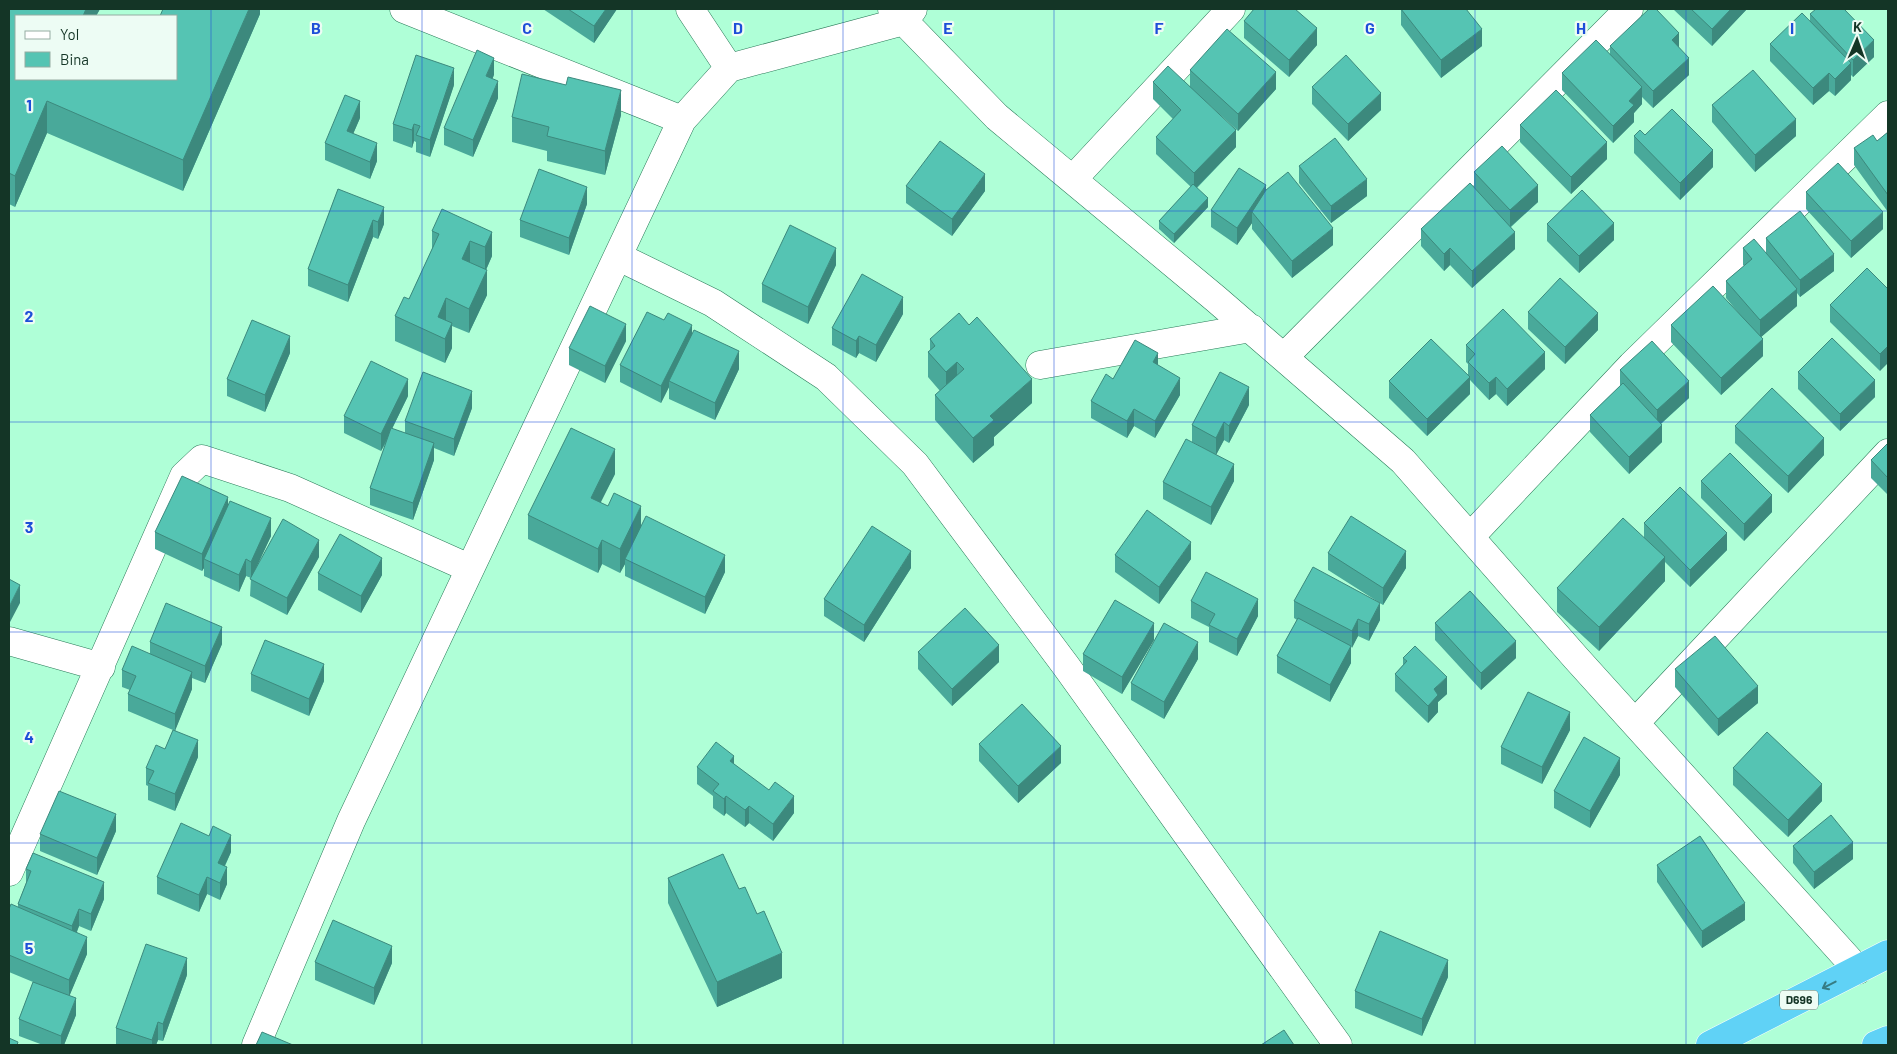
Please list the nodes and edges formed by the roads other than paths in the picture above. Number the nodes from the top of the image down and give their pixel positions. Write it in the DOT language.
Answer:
graph roads {
  1 [pos="404,9"];
  2 [pos="690,9"];
  3 [pos="1231,9"];
  4 [pos="1629,9"];
  5 [pos="903,13"];
  6 [pos="729,68"];
  7 [pos="1888,114"];
  8 [pos="682,120"];
  9 [pos="1072,179"];
  10 [pos="619,257"];
  11 [pos="1251,328"];
  12 [pos="1284,357"];
  13 [pos="1040,365"];
  14 [pos="1888,453"];
  15 [pos="1470,537"];
  16 [pos="469,568"];
  17 [pos="9,641"];
  18 [pos="101,667"];
  19 [pos="1635,723"];
  20 [pos="9,872"];
  21 [pos="1888,954"];
  22 [pos="1858,970"];
  23 [pos="1888,1040"];
  24 [pos="256,1045"];
  25 [pos="1338,1045"];
  26 [pos="1710,1045"];
  27 [pos="1876,1045"];
  1 -- 8 [label="street"];
  2 -- 6 [label="street"];
  3 -- 9 [label="street"];
  4 -- 12 [label="street"];
  5 -- 6 [label="street"];
  5 -- 9 [label="street"];
  6 -- 8 [label="street"];
  7 -- 15 [label="street"];
  8 -- 10 [label="street"];
  9 -- 11 [label="street"];
  10 -- 16 [label="street"];
  10 -- 25 [label="street"];
  11 -- 12 [label="street"];
  11 -- 13 [label="street"];
  12 -- 15 [label="street"];
  14 -- 19 [label="street"];
  15 -- 19 [label="street"];
  16 -- 18 [label="street"];
  16 -- 24 [label="street"];
  17 -- 18 [label="street"];
  18 -- 20 [label="street"];
  19 -- 22 [label="street"];
  21 -- 22 [label="highway, D696"];
  22 -- 26 [label="highway, D696, one-way"];
  23 -- 27 [label="highway"];
}
